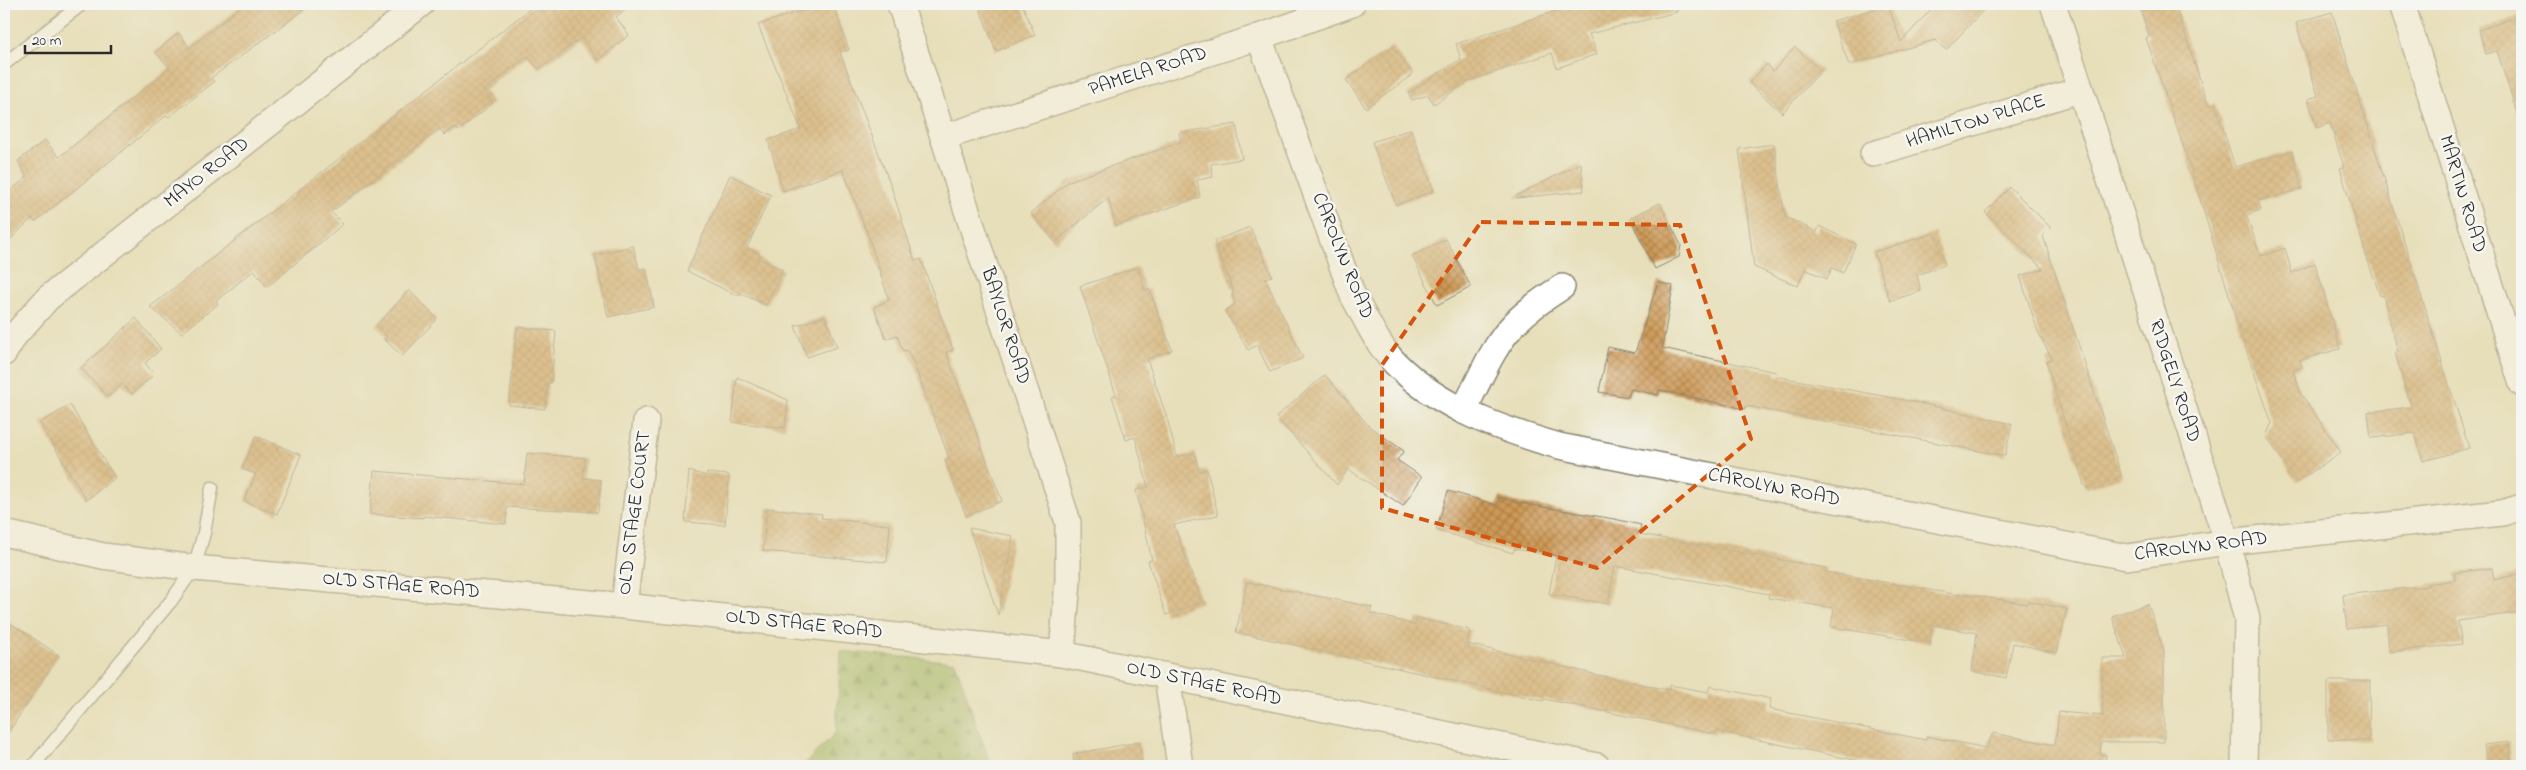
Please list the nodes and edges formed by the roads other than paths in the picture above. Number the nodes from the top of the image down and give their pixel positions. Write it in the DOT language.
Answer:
graph roads {
  1 [pos="82,4"];
  2 [pos="421,4"];
  3 [pos="900,4"];
  4 [pos="1352,4"];
  5 [pos="2053,4"];
  6 [pos="2402,4"];
  7 [pos="1259,37"];
  8 [pos="4,64"];
  9 [pos="2079,90"];
  10 [pos="944,137"];
  11 [pos="1873,154"];
  12 [pos="1562,287"];
  13 [pos="4,353"];
  14 [pos="2522,384"];
  15 [pos="1463,411"];
  16 [pos="646,421"];
  17 [pos="212,488"];
  18 [pos="2522,506"];
  19 [pos="4,533"];
  20 [pos="2227,542"];
  21 [pos="194,568"];
  22 [pos="624,606"];
  23 [pos="1062,654"];
  24 [pos="1167,676"];
  25 [pos="33,766"];
  26 [pos="1180,766"];
  27 [pos="1596,766"];
  28 [pos="2244,766"];
  1 -- 8 [label="lane"];
  2 -- 13 [label="street, MAYO ROAD"];
  3 -- 10 [label="street, BAYLOR ROAD"];
  4 -- 7 [label="street, PAMELA ROAD"];
  5 -- 9 [label="street, RIDGELY ROAD"];
  6 -- 14 [label="street, MARTIN ROAD"];
  7 -- 10 [label="street, PAMELA ROAD"];
  7 -- 15 [label="street, CAROLYN ROAD"];
  9 -- 11 [label="street, HAMILTON PLACE"];
  9 -- 20 [label="street, RIDGELY ROAD"];
  10 -- 23 [label="street, BAYLOR ROAD"];
  12 -- 15 [label="street"];
  15 -- 20 [label="street, CAROLYN ROAD"];
  16 -- 22 [label="street, OLD STAGE COURT"];
  17 -- 21 [label="lane"];
  18 -- 20 [label="street, CAROLYN ROAD"];
  19 -- 21 [label="street, OLD STAGE ROAD"];
  20 -- 28 [label="street, RIDGELY ROAD"];
  21 -- 22 [label="street, OLD STAGE ROAD"];
  21 -- 25 [label="lane"];
  22 -- 23 [label="street, OLD STAGE ROAD"];
  23 -- 24 [label="street, OLD STAGE ROAD"];
  24 -- 26 [label="street"];
  24 -- 27 [label="street, OLD STAGE ROAD"];
}
